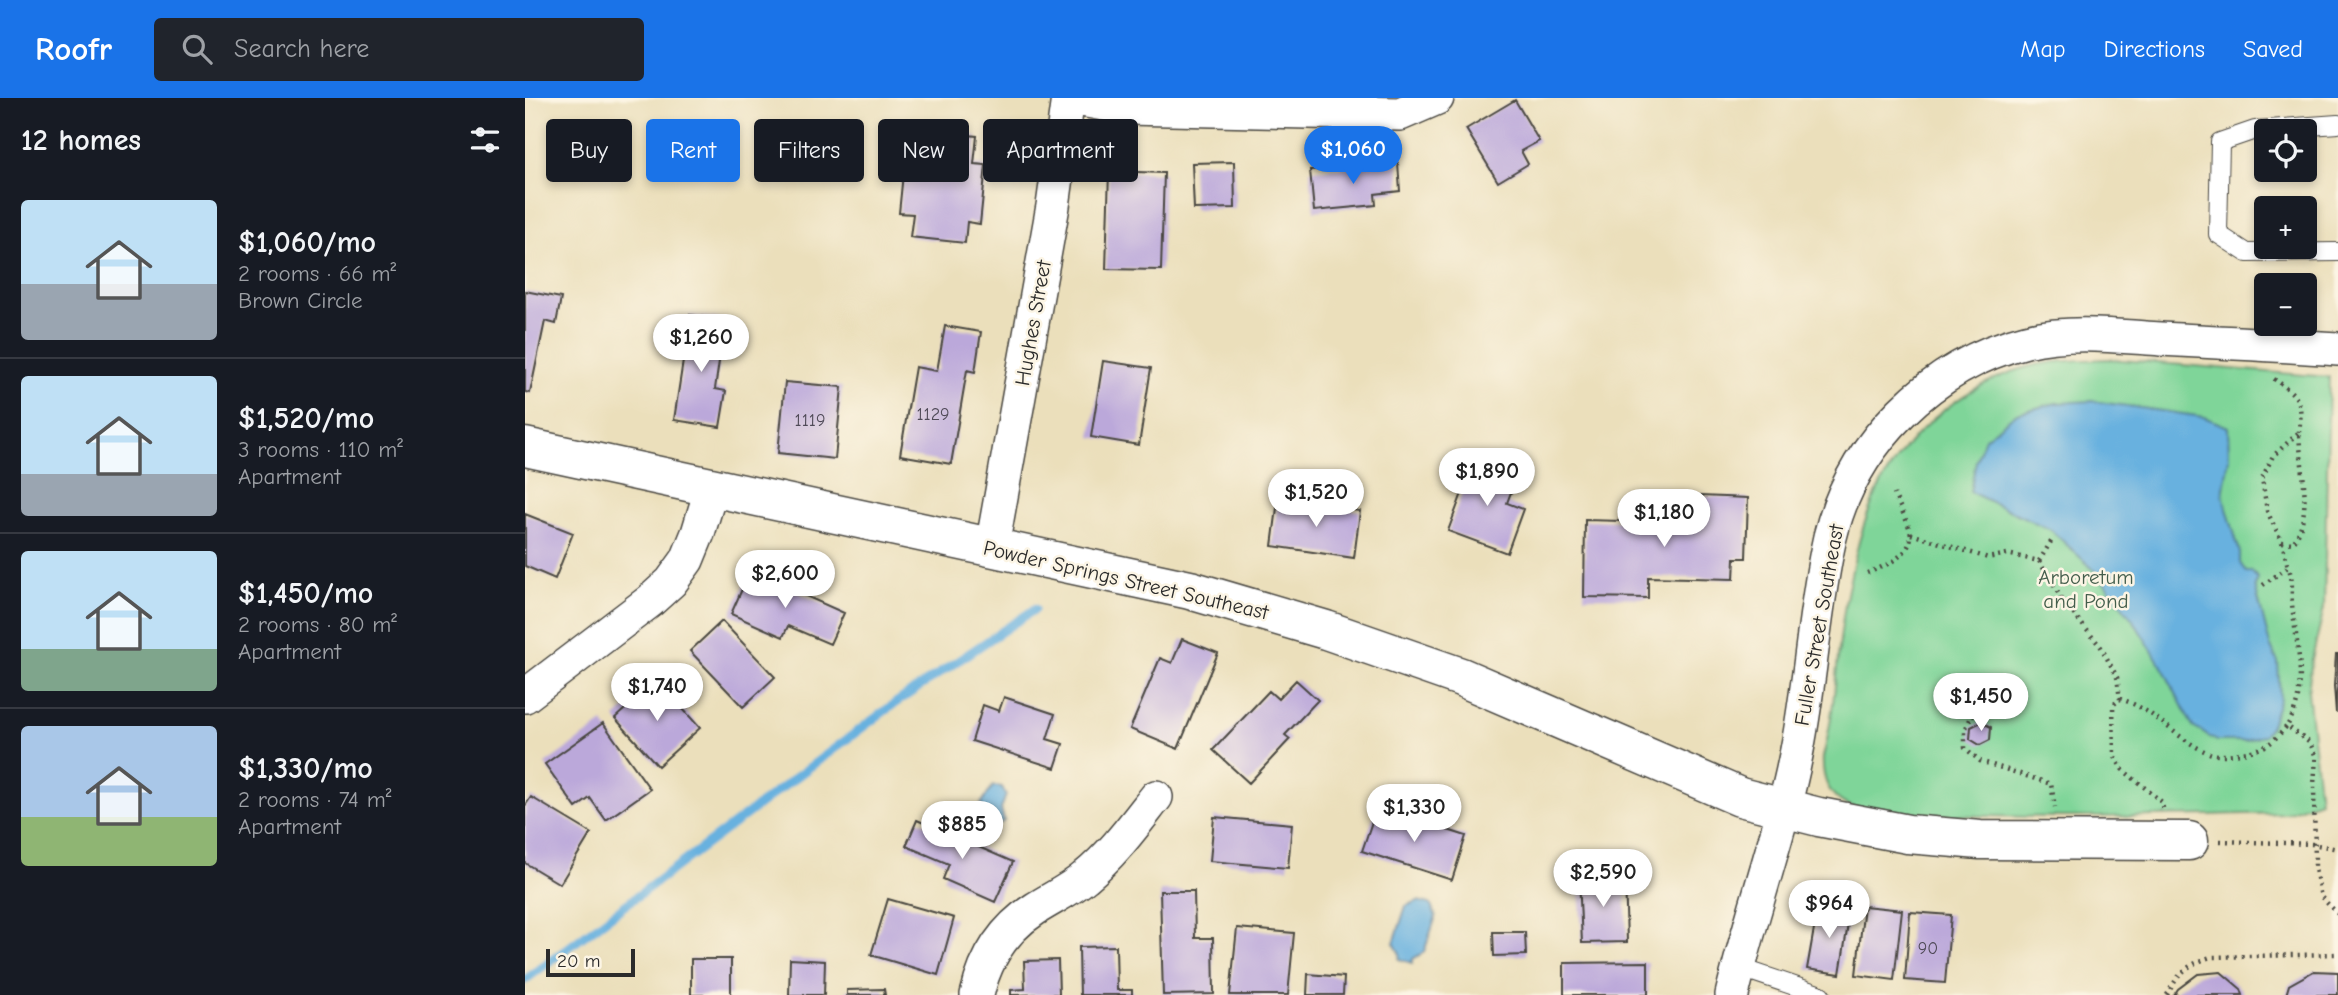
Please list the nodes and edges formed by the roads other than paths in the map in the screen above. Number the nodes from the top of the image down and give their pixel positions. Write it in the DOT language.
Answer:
graph roads {
  1 [pos="1069,98"];
  2 [pos="1437,98"];
  3 [pos="2338,124"];
  4 [pos="2338,252"];
  5 [pos="2338,349"];
  6 [pos="525,447"];
  7 [pos="712,487"];
  8 [pos="992,547"];
  9 [pos="525,696"];
  10 [pos="1156,797"];
  11 [pos="1785,809"];
  12 [pos="2189,841"];
  13 [pos="1735,981"];
  14 [pos="977,995"];
  15 [pos="1821,995"];
  1 -- 2 [label="street"];
  1 -- 8 [label="street, Hughes Street"];
  3 -- 4 [label="lane"];
  5 -- 11 [label="street, Fuller Street Southeast"];
  6 -- 7 [label="street, Powder Springs Street Southeast"];
  7 -- 8 [label="street, Powder Springs Street Southeast"];
  7 -- 9 [label="street"];
  8 -- 11 [label="street, Powder Springs Street Southeast"];
  10 -- 14 [label="street"];
  11 -- 12 [label="street, Powder Springs Street Southeast"];
  11 -- 13 [label="street, Fuller Street Southeast"];
  13 -- 15 [label="lane"];
}
